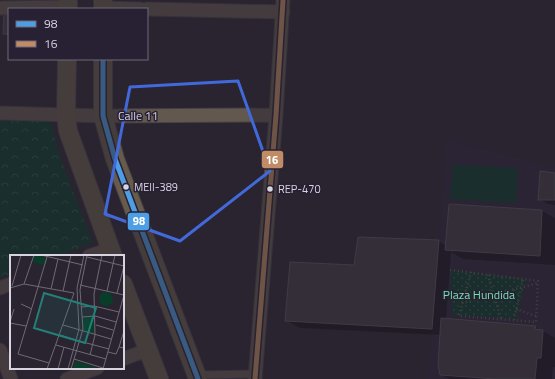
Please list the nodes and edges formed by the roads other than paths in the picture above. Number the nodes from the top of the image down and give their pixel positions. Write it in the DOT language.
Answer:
graph roads {
  1 [pos="68,5"];
  2 [pos="103,6"];
  3 [pos="283,6"];
  4 [pos="0,8"];
  5 [pos="128,8"];
  6 [pos="148,9"];
  7 [pos="67,60"];
  8 [pos="103,60"];
  9 [pos="0,113"];
  10 [pos="66,115"];
  11 [pos="276,115"];
  12 [pos="103,116"];
  13 [pos="111,252"];
  14 [pos="94,255"];
  15 [pos="10,284"];
  16 [pos="124,287"];
  17 [pos="0,288"];
  18 [pos="0,350"];
  19 [pos="147,350"];
  20 [pos="124,358"];
  21 [pos="94,369"];
  22 [pos="255,376"];
  23 [pos="198,377"];
  24 [pos="227,377"];
  25 [pos="11,379"];
  26 [pos="67,379"];
  27 [pos="159,379"];
  1 -- 4 [label="street"];
  2 -- 5 [label="street"];
  3 -- 6 [label="street"];
  3 -- 11 [label="street"];
  7 -- 10 [label="main road"];
  8 -- 12 [label="main road"];
  9 -- 10 [label="street, Calle 11"];
  10 -- 12 [label="street, Calle 11"];
  10 -- 13 [label="main road"];
  11 -- 12 [label="street, Calle 11"];
  11 -- 22 [label="street"];
  12 -- 23 [label="main road"];
  13 -- 14 [label="street"];
  15 -- 17 [label="street"];
  16 -- 19 [label="main road"];
  18 -- 25 [label="street"];
  19 -- 20 [label="street"];
  19 -- 27 [label="main road"];
  21 -- 26 [label="street"];
  22 -- 24 [label="lane"];
  23 -- 24 [label="lane"];
}
